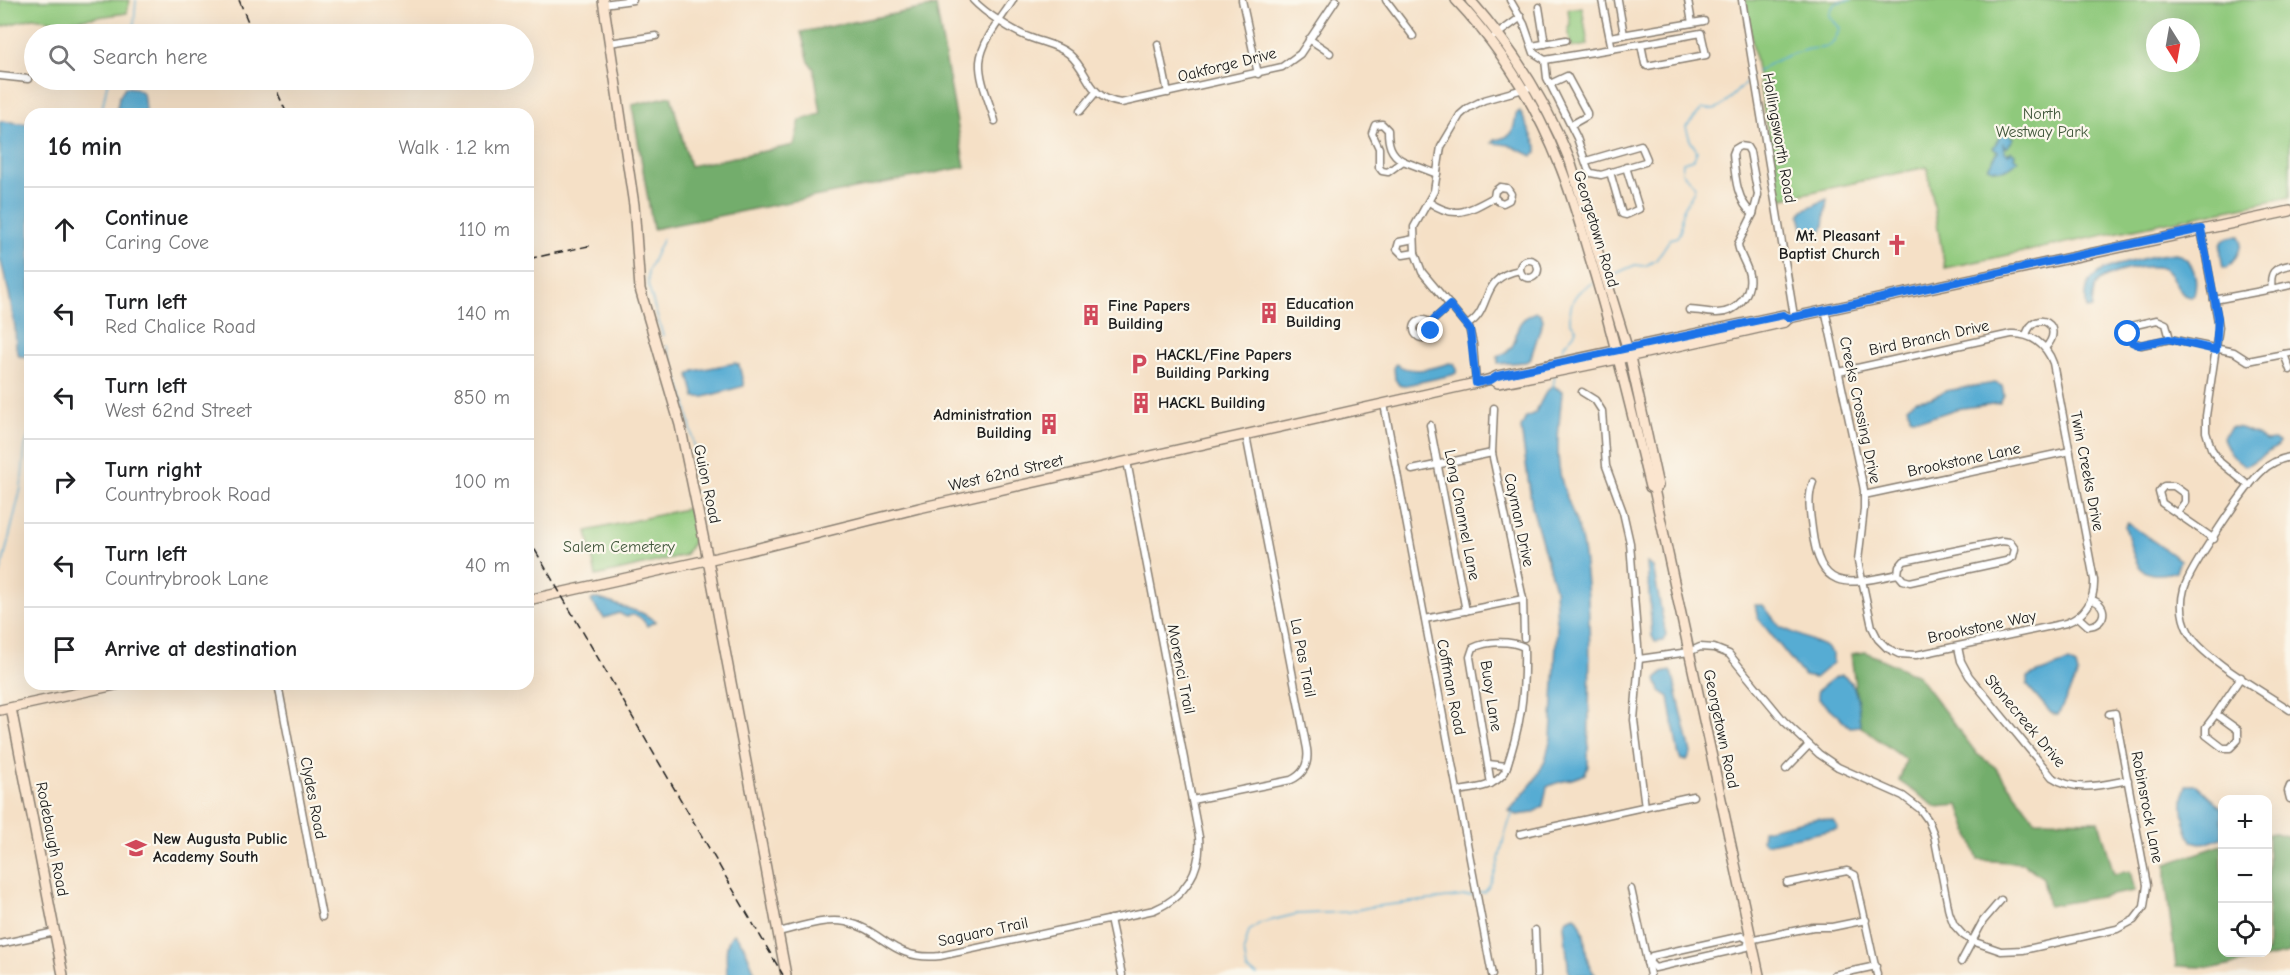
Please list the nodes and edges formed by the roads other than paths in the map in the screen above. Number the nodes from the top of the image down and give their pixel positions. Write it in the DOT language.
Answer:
graph roads {
  1 [pos="633,0"];
  2 [pos="973,0"];
  3 [pos="1013,0"];
  4 [pos="1242,0"];
  5 [pos="1336,0"];
  6 [pos="1386,0"];
  7 [pos="1456,0"];
  8 [pos="1470,0"];
  9 [pos="1510,0"];
  10 [pos="1602,0"];
  11 [pos="1618,0"];
  12 [pos="1688,0"];
  13 [pos="1742,0"];
  14 [pos="603,2"];
  15 [pos="1539,8"];
  16 [pos="1521,17"];
  17 [pos="1000,20"];
  18 [pos="1704,21"];
  19 [pos="1692,23"];
  20 [pos="1499,33"];
  21 [pos="1624,35"];
  22 [pos="656,36"];
  23 [pos="1413,36"];
  24 [pos="1610,37"];
  25 [pos="1309,39"];
  26 [pos="1489,39"];
  27 [pos="1566,40"];
  28 [pos="609,44"];
  29 [pos="1158,44"];
  30 [pos="1545,44"];
  31 [pos="1641,44"];
  32 [pos="1532,46"];
  33 [pos="1612,49"];
  34 [pos="1330,53"];
  35 [pos="1545,60"];
  36 [pos="1258,74"];
  37 [pos="0,76"];
  38 [pos="24,79"];
  39 [pos="1550,84"];
  40 [pos="1534,86"];
  41 [pos="1522,89"];
  42 [pos="1096,92"];
  43 [pos="1168,93"];
  44 [pos="1080,111"];
  45 [pos="995,121"];
  46 [pos="1571,125"];
  47 [pos="1403,160"];
  48 [pos="1586,162"];
  49 [pos="1626,167"];
  50 [pos="1610,172"];
  51 [pos="1437,174"];
  52 [pos="1494,197"];
  53 [pos="1429,202"];
  54 [pos="2290,211"];
  55 [pos="1753,214"];
  56 [pos="2201,229"];
  57 [pos="1414,239"];
  58 [pos="1415,253"];
  59 [pos="2290,265"];
  60 [pos="1520,270"];
  61 [pos="2290,285"];
  62 [pos="2272,289"];
  63 [pos="2214,300"];
  64 [pos="1450,305"];
  65 [pos="1826,309"];
  66 [pos="1689,310"];
  67 [pos="1726,312"];
  68 [pos="1791,317"];
  69 [pos="1430,323"];
  70 [pos="2048,324"];
  71 [pos="1467,326"];
  72 [pos="1730,330"];
  73 [pos="2026,335"];
  74 [pos="2169,339"];
  75 [pos="2045,348"];
  76 [pos="2216,350"];
  77 [pos="1629,352"];
  78 [pos="1618,354"];
  79 [pos="2287,354"];
  80 [pos="1571,363"];
  81 [pos="2290,370"];
  82 [pos="1839,372"];
  83 [pos="1491,380"];
  84 [pos="1476,383"];
  85 [pos="1582,392"];
  86 [pos="1384,404"];
  87 [pos="1494,408"];
  88 [pos="1430,425"];
  89 [pos="1246,435"];
  90 [pos="2070,451"];
  91 [pos="1492,453"];
  92 [pos="2290,457"];
  93 [pos="1127,461"];
  94 [pos="1438,464"];
  95 [pos="1412,470"];
  96 [pos="1813,482"];
  97 [pos="2249,486"];
  98 [pos="1654,489"];
  99 [pos="1864,495"];
  100 [pos="2177,513"];
  101 [pos="2214,539"];
  102 [pos="708,560"];
  103 [pos="1898,574"];
  104 [pos="1862,581"];
  105 [pos="534,599"];
  106 [pos="1523,599"];
  107 [pos="2092,600"];
  108 [pos="1466,611"];
  109 [pos="2078,617"];
  110 [pos="1425,619"];
  111 [pos="2102,619"];
  112 [pos="1524,638"];
  113 [pos="1958,646"];
  114 [pos="1892,651"];
  115 [pos="1689,652"];
  116 [pos="1639,659"];
  117 [pos="2241,677"];
  118 [pos="93,690"];
  119 [pos="279,690"];
  120 [pos="11,708"];
  121 [pos="0,710"];
  122 [pos="2290,710"];
  123 [pos="2109,714"];
  124 [pos="2216,714"];
  125 [pos="1809,745"];
  126 [pos="1488,764"];
  127 [pos="1507,766"];
  128 [pos="1786,769"];
  129 [pos="2128,780"];
  130 [pos="1491,784"];
  131 [pos="2290,786"];
  132 [pos="1457,791"];
  133 [pos="1693,796"];
  134 [pos="2290,799"];
  135 [pos="1192,800"];
  136 [pos="1645,807"];
  137 [pos="1520,834"];
  138 [pos="1190,881"];
  139 [pos="1787,883"];
  140 [pos="1631,889"];
  141 [pos="2001,900"];
  142 [pos="322,917"];
  143 [pos="1110,919"];
  144 [pos="1866,920"];
  145 [pos="1535,930"];
  146 [pos="55,932"];
  147 [pos="778,932"];
  148 [pos="1750,940"];
  149 [pos="1972,941"];
  150 [pos="0,944"];
  151 [pos="1648,962"];
  152 [pos="1961,962"];
  153 [pos="1875,966"];
  154 [pos="63,975"];
  155 [pos="786,975"];
  156 [pos="1122,975"];
  157 [pos="1492,975"];
  158 [pos="1537,975"];
  159 [pos="1650,975"];
  160 [pos="1759,975"];
  161 [pos="1834,975"];
  162 [pos="1877,975"];
  1 -- 14 [label="street"];
  2 -- 17 [label="street"];
  3 -- 17 [label="street"];
  4 -- 36 [label="street"];
  5 -- 25 [label="street, Oakforge Drive"];
  6 -- 23 [label="street"];
  7 -- 26 [label="street, Georgetown Road"];
  8 -- 20 [label="street, Georgetown Road"];
  9 -- 16 [label="street"];
  10 -- 24 [label="street"];
  11 -- 21 [label="street"];
  12 -- 19 [label="street"];
  13 -- 68 [label="street, Hollingsworth Road"];
  14 -- 28 [label="street, Guion Road"];
  15 -- 30 [label="street"];
  16 -- 20 [label="street"];
  16 -- 32 [label="street"];
  17 -- 42 [label="street"];
  17 -- 45 [label="street"];
  18 -- 19 [label="street"];
  19 -- 21 [label="street"];
  20 -- 26 [label="street"];
  20 -- 40 [label="street, Georgetown Road"];
  21 -- 24 [label="street"];
  22 -- 28 [label="street"];
  24 -- 33 [label="street"];
  25 -- 34 [label="street"];
  25 -- 36 [label="street, Oakforge Drive"];
  26 -- 41 [label="street, Georgetown Road"];
  27 -- 30 [label="street"];
  28 -- 102 [label="street, Guion Road"];
  29 -- 43 [label="street"];
  30 -- 32 [label="street"];
  31 -- 31 [label="street"];
  31 -- 33 [label="street"];
  32 -- 35 [label="street"];
  33 -- 35 [label="street"];
  35 -- 39 [label="street"];
  36 -- 43 [label="street, Oakforge Drive"];
  37 -- 38 [label="street"];
  39 -- 46 [label="street"];
  39 -- 46 [label="street"];
  40 -- 41 [label="street"];
  40 -- 77 [label="street, Georgetown Road"];
  41 -- 51 [label="street"];
  41 -- 78 [label="street, Georgetown Road"];
  42 -- 43 [label="street, Oakforge Drive"];
  42 -- 44 [label="street"];
  46 -- 48 [label="street"];
  47 -- 47 [label="street"];
  47 -- 51 [label="street"];
  48 -- 49 [label="street"];
  48 -- 50 [label="street"];
  49 -- 50 [label="street"];
  49 -- 50 [label="street"];
  51 -- 53 [label="street"];
  52 -- 53 [label="street"];
  53 -- 57 [label="street"];
  54 -- 56 [label="street, West 62nd Street"];
  55 -- 55 [label="street"];
  55 -- 67 [label="street"];
  56 -- 63 [label="street"];
  56 -- 65 [label="street, West 62nd Street"];
  57 -- 58 [label="street"];
  57 -- 58 [label="street"];
  58 -- 64 [label="street"];
  59 -- 62 [label="street"];
  60 -- 71 [label="street"];
  61 -- 62 [label="street"];
  62 -- 63 [label="street"];
  63 -- 76 [label="street"];
  64 -- 69 [label="street"];
  64 -- 71 [label="street"];
  65 -- 68 [label="street, West 62nd Street"];
  65 -- 82 [label="street, Creeks Crossing Drive"];
  66 -- 67 [label="street"];
  67 -- 72 [label="street"];
  68 -- 72 [label="street, West 62nd Street"];
  70 -- 73 [label="street, Bird Branch Drive"];
  70 -- 75 [label="street, Twin Creeks Drive"];
  71 -- 84 [label="street"];
  72 -- 77 [label="street, West 62nd Street"];
  73 -- 75 [label="street, Twin Creeks Drive"];
  73 -- 82 [label="street, Bird Branch Drive"];
  74 -- 74 [label="street"];
  74 -- 76 [label="street"];
  75 -- 90 [label="street, Twin Creeks Drive"];
  76 -- 79 [label="street"];
  76 -- 97 [label="street"];
  77 -- 78 [label="street, West 62nd Street"];
  77 -- 98 [label="street, Georgetown Road"];
  78 -- 80 [label="street, West 62nd Street"];
  78 -- 98 [label="street, Georgetown Road"];
  79 -- 81 [label="street"];
  80 -- 83 [label="street, West 62nd Street"];
  80 -- 83 [label="street, West 62nd Street"];
  82 -- 99 [label="street, Creeks Crossing Drive"];
  83 -- 84 [label="street, West 62nd Street"];
  84 -- 86 [label="street, West 62nd Street"];
  85 -- 116 [label="street"];
  86 -- 89 [label="street, West 62nd Street"];
  86 -- 110 [label="street, Coffman Road"];
  87 -- 91 [label="street, Cayman Drive"];
  88 -- 94 [label="street, Long Channel Lane"];
  89 -- 93 [label="street, West 62nd Street"];
  89 -- 135 [label="street, La Pas Trail"];
  90 -- 99 [label="street, Brookstone Lane"];
  90 -- 107 [label="street, Twin Creeks Drive"];
  91 -- 94 [label="street"];
  91 -- 106 [label="street, Cayman Drive"];
  92 -- 97 [label="street"];
  93 -- 102 [label="street, West 62nd Street"];
  93 -- 135 [label="street, Morenci Trail"];
  94 -- 95 [label="street"];
  94 -- 108 [label="street, Long Channel Lane"];
  96 -- 104 [label="street"];
  97 -- 101 [label="street"];
  98 -- 115 [label="street, Georgetown Road"];
  99 -- 104 [label="street, Creeks Crossing Drive"];
  100 -- 100 [label="street"];
  100 -- 101 [label="street"];
  101 -- 117 [label="street"];
  102 -- 105 [label="street, West 62nd Street"];
  102 -- 147 [label="street, Guion Road"];
  103 -- 103 [label="street"];
  103 -- 104 [label="street"];
  104 -- 114 [label="street, Creeks Crossing Drive"];
  106 -- 108 [label="street"];
  106 -- 112 [label="street, Cayman Drive"];
  107 -- 109 [label="street, Brookstone Way"];
  107 -- 111 [label="street, Twin Creeks Drive"];
  108 -- 110 [label="street"];
  109 -- 111 [label="street, Brookstone Way"];
  109 -- 113 [label="street, Brookstone Way"];
  110 -- 132 [label="street, Coffman Road"];
  113 -- 114 [label="street, Brookstone Way"];
  113 -- 129 [label="street, Stonecreek Drive"];
  115 -- 116 [label="street"];
  115 -- 125 [label="street"];
  115 -- 148 [label="street, Georgetown Road"];
  116 -- 136 [label="street"];
  117 -- 122 [label="street"];
  117 -- 124 [label="street"];
  118 -- 120 [label="street"];
  119 -- 142 [label="street, Clydes Road"];
  120 -- 121 [label="street"];
  120 -- 146 [label="street, Rodebaugh Road"];
  123 -- 129 [label="street, Robinsrock Lane"];
  124 -- 124 [label="street"];
  125 -- 128 [label="street"];
  125 -- 149 [label="street"];
  126 -- 127 [label="street"];
  126 -- 127 [label="street, Buoy Lane"];
  126 -- 130 [label="street, Buoy Lane"];
  127 -- 130 [label="street"];
  129 -- 149 [label="street, Robinsrock Lane"];
  130 -- 132 [label="street"];
  131 -- 134 [label="street"];
  132 -- 157 [label="street, Coffman Road"];
  133 -- 136 [label="street"];
  135 -- 138 [label="street, Morenci Trail"];
  136 -- 137 [label="street"];
  138 -- 143 [label="street, Saguaro Trail"];
  139 -- 144 [label="street"];
  140 -- 151 [label="street"];
  141 -- 149 [label="street"];
  143 -- 147 [label="street, Saguaro Trail"];
  143 -- 156 [label="street"];
  144 -- 148 [label="street"];
  144 -- 153 [label="street"];
  145 -- 158 [label="street"];
  146 -- 150 [label="street"];
  146 -- 154 [label="street, Rodebaugh Road"];
  147 -- 155 [label="street, Guion Road"];
  148 -- 151 [label="street"];
  148 -- 151 [label="street"];
  148 -- 160 [label="street, Georgetown Road"];
  149 -- 152 [label="street"];
  151 -- 159 [label="street"];
  153 -- 161 [label="street"];
  153 -- 162 [label="street"];
}
